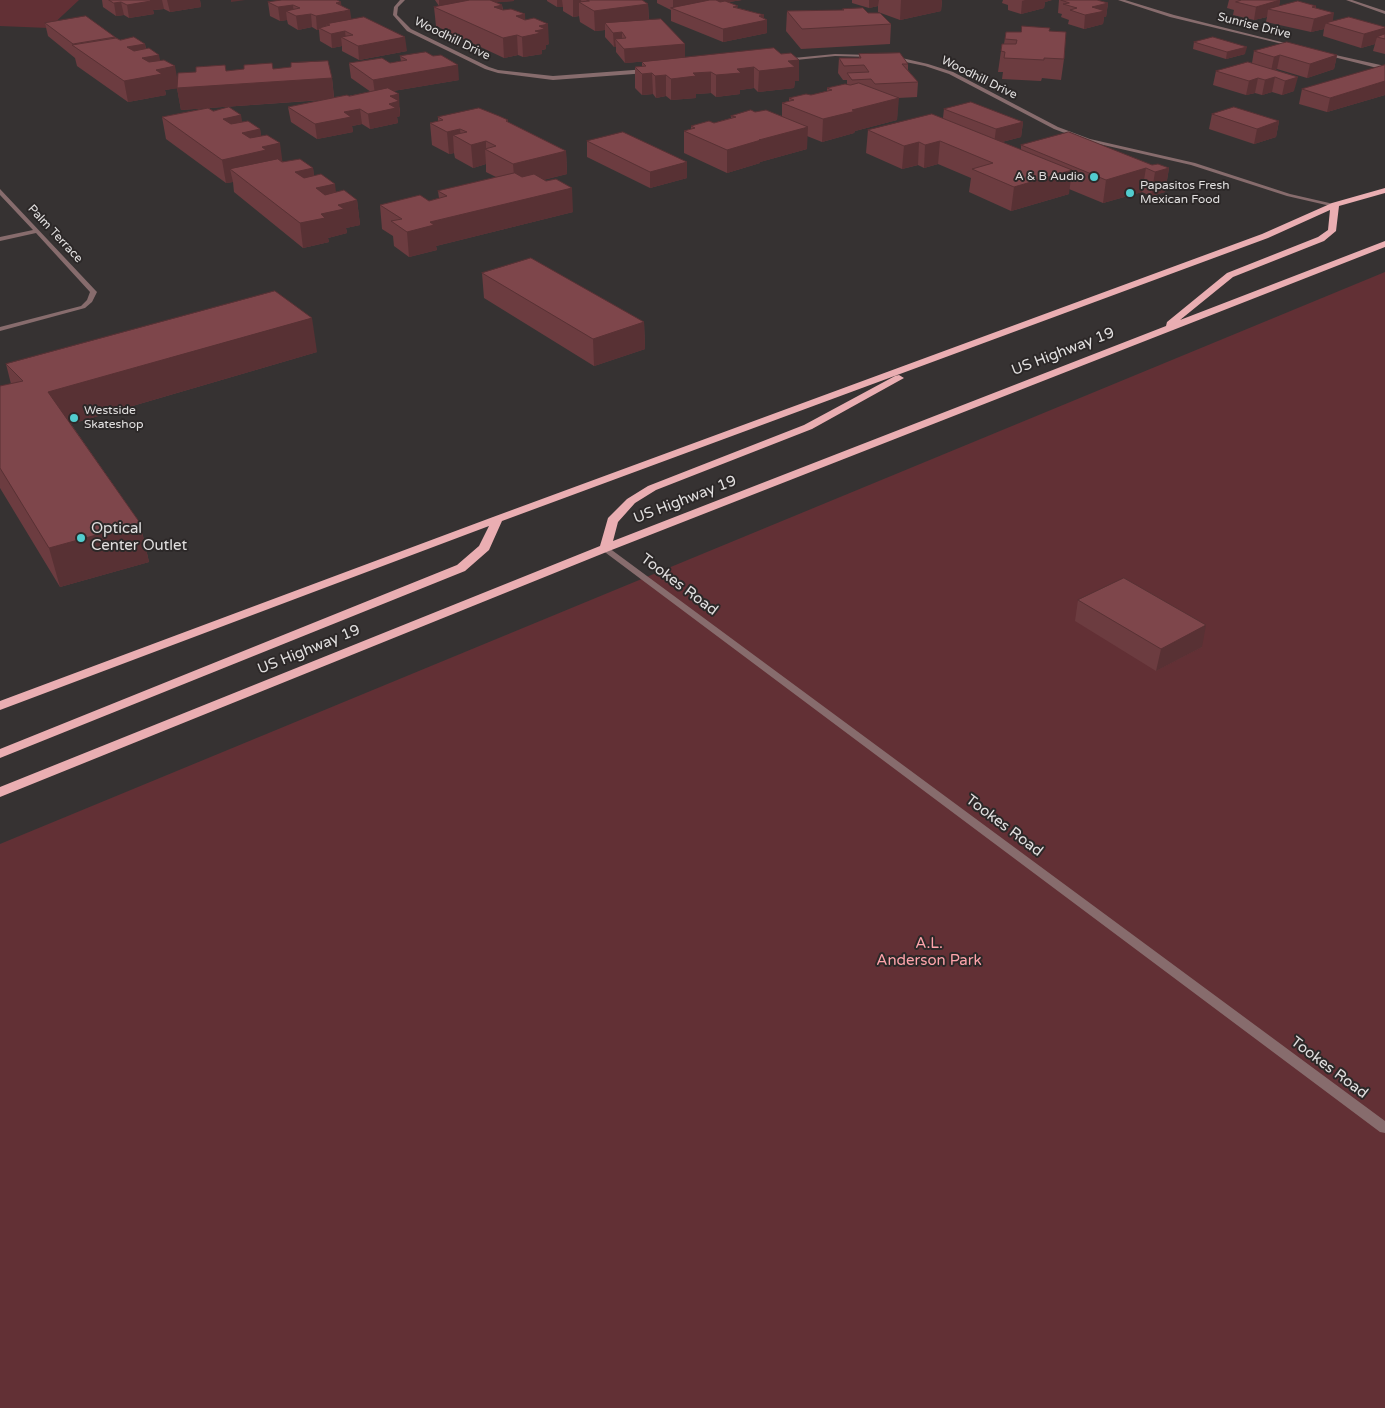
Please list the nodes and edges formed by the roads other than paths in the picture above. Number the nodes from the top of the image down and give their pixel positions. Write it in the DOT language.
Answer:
graph roads {
  1 [pos="403,0"];
  2 [pos="1120,0"];
  3 [pos="1348,0"];
  4 [pos="1385,13"];
  5 [pos="1301,47"];
  6 [pos="1320,52"];
  7 [pos="875,56"];
  8 [pos="884,57"];
  9 [pos="783,60"];
  10 [pos="1385,68"];
  11 [pos="650,71"];
  12 [pos="1385,190"];
  13 [pos="0,191"];
  14 [pos="1335,205"];
  15 [pos="36,231"];
  16 [pos="0,240"];
  17 [pos="1385,244"];
  18 [pos="0,328"];
  19 [pos="1159,332"];
  20 [pos="943,354"];
  21 [pos="497,519"];
  22 [pos="605,548"];
  23 [pos="0,706"];
  24 [pos="0,754"];
  25 [pos="0,792"];
  26 [pos="1385,1128"];
  1 -- 11 [label="street, Woodhill Drive"];
  2 -- 5 [label="street, Sunrise Drive"];
  3 -- 4 [label="street"];
  6 -- 10 [label="street"];
  7 -- 9 [label="street"];
  8 -- 14 [label="street, Woodhill Drive"];
  12 -- 14 [label="highway"];
  13 -- 15 [label="street, Palm Terrace"];
  14 -- 19 [label="highway"];
  14 -- 20 [label="highway"];
  15 -- 16 [label="street"];
  15 -- 18 [label="street, Palm Terrace"];
  17 -- 19 [label="highway, US Highway 19"];
  19 -- 22 [label="highway, US Highway 19"];
  20 -- 21 [label="highway"];
  20 -- 22 [label="highway"];
  21 -- 23 [label="highway"];
  21 -- 24 [label="highway"];
  22 -- 25 [label="highway, US Highway 19"];
  22 -- 26 [label="street, Tookes Road"];
}
